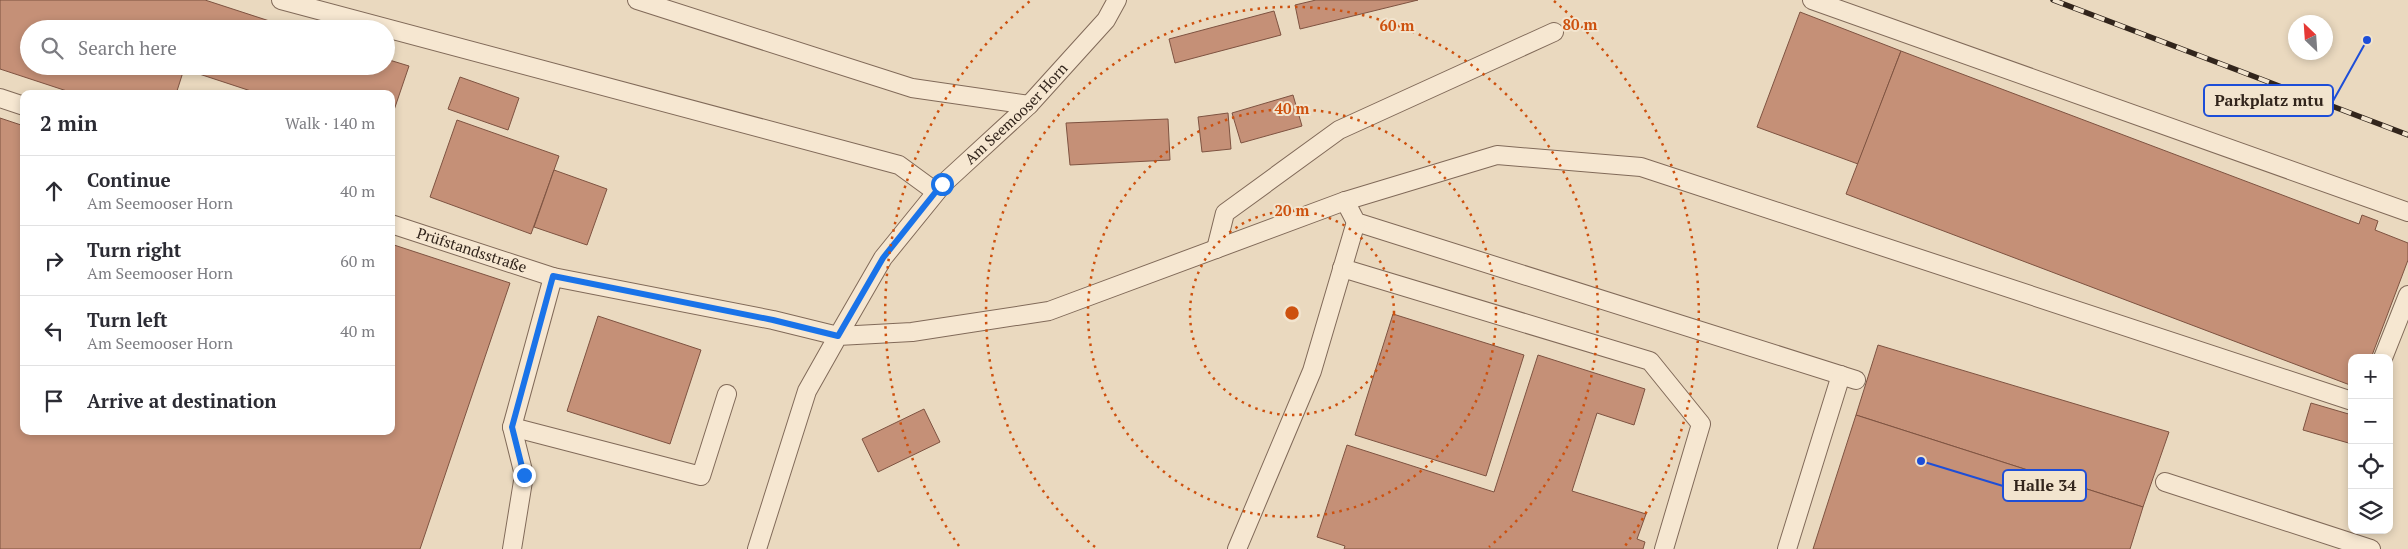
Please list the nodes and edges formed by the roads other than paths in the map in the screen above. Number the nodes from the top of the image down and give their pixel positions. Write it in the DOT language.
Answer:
graph roads {
  1 [pos="281,0"];
  2 [pos="637,0"];
  3 [pos="1117,0"];
  4 [pos="1812,0"];
  5 [pos="297,2"];
  6 [pos="363,20"];
  7 [pos="395,29"];
  8 [pos="1554,32"];
  9 [pos="0,98"];
  10 [pos="1029,104"];
  11 [pos="20,105"];
  12 [pos="936,192"];
  13 [pos="1345,200"];
  14 [pos="2408,212"];
  15 [pos="1356,222"];
  16 [pos="395,225"];
  17 [pos="1216,249"];
  18 [pos="1342,268"];
  19 [pos="553,276"];
  20 [pos="2408,295"];
  21 [pos="838,336"];
  22 [pos="2385,354"];
  23 [pos="727,394"];
  24 [pos="2348,400"];
  25 [pos="512,427"];
  26 [pos="2165,482"];
  27 [pos="512,549"];
  28 [pos="757,549"];
  29 [pos="1237,549"];
  30 [pos="1664,549"];
  31 [pos="1787,549"];
  32 [pos="2371,549"];
  1 -- 5 [label="lane"];
  2 -- 10 [label="lane"];
  3 -- 10 [label="lane, Am Seemooser Horn"];
  4 -- 14 [label="lane"];
  5 -- 6 [label="lane"];
  7 -- 12 [label="lane"];
  8 -- 17 [label="lane"];
  9 -- 11 [label="lane"];
  10 -- 12 [label="lane, Am Seemooser Horn"];
  12 -- 21 [label="lane, Am Seemooser Horn"];
  13 -- 15 [label="lane"];
  13 -- 17 [label="lane"];
  13 -- 24 [label="lane"];
  15 -- 18 [label="lane"];
  15 -- 31 [label="lane"];
  16 -- 19 [label="lane, Prüfstandsstraße"];
  17 -- 21 [label="lane"];
  18 -- 29 [label="lane"];
  18 -- 30 [label="lane"];
  19 -- 21 [label="lane"];
  19 -- 25 [label="lane"];
  20 -- 22 [label="lane"];
  21 -- 28 [label="lane, Am Seemooser Horn"];
  23 -- 25 [label="lane"];
  25 -- 27 [label="lane"];
  26 -- 32 [label="lane"];
}
